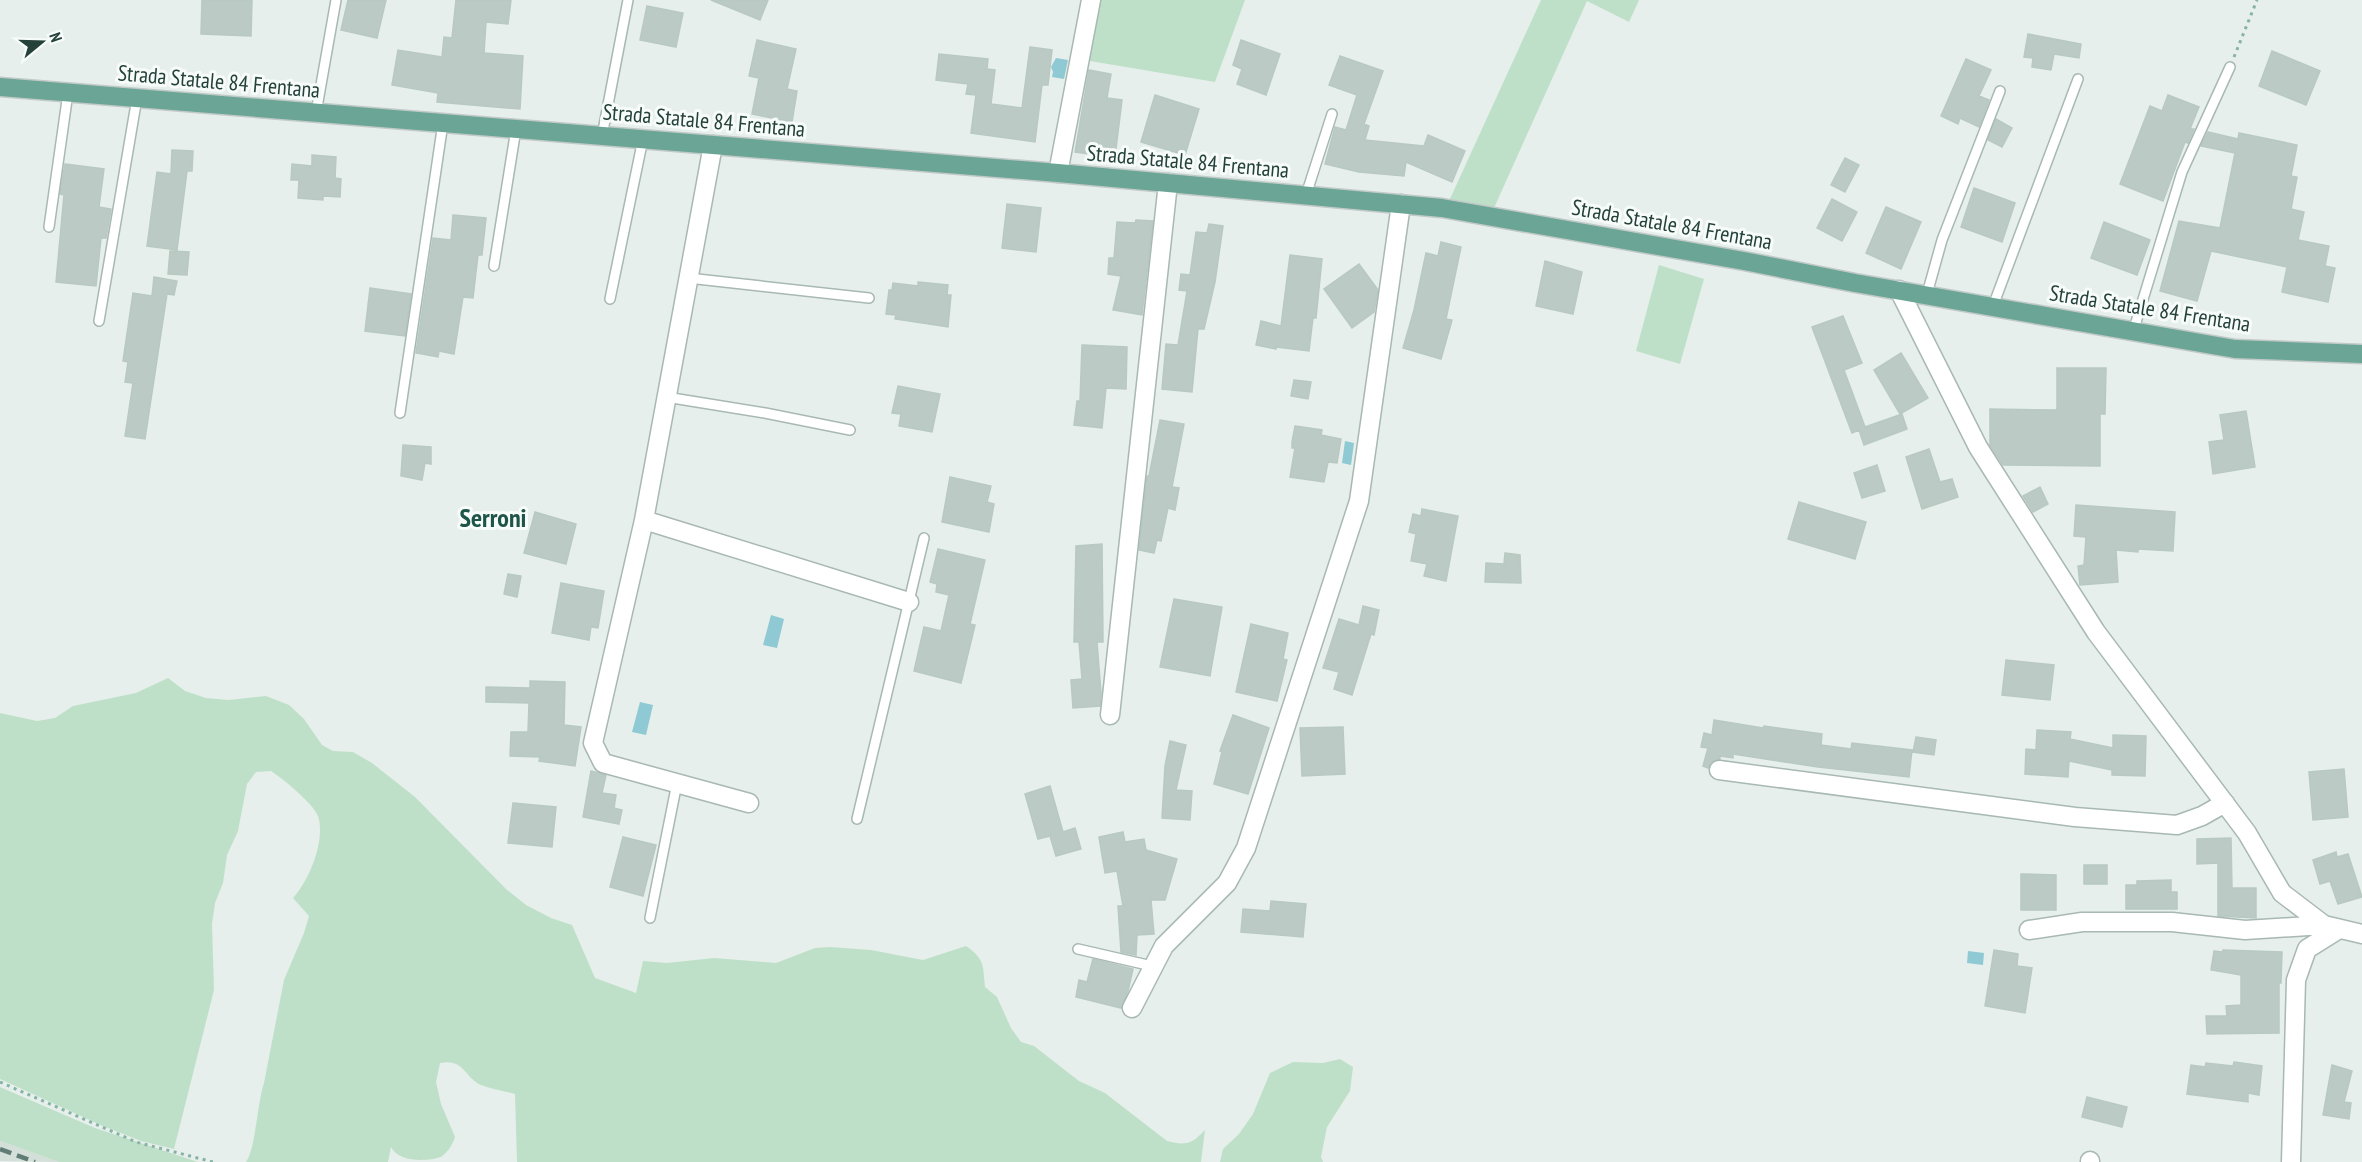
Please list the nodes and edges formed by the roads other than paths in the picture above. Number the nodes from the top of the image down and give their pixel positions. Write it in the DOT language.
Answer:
graph roads {
  1 [pos="336,0"];
  2 [pos="628,0"];
  3 [pos="1091,0"];
  4 [pos="2230,68"];
  5 [pos="2078,79"];
  6 [pos="0,87"];
  7 [pos="2000,91"];
  8 [pos="68,93"];
  9 [pos="136,98"];
  10 [pos="316,113"];
  11 [pos="1332,114"];
  12 [pos="443,123"];
  13 [pos="516,129"];
  14 [pos="602,136"];
  15 [pos="643,139"];
  16 [pos="713,145"];
  17 [pos="1058,173"];
  18 [pos="1168,183"];
  19 [pos="1306,195"];
  20 [pos="1401,204"];
  21 [pos="49,227"];
  22 [pos="494,266"];
  23 [pos="688,278"];
  24 [pos="1899,290"];
  25 [pos="1928,294"];
  26 [pos="869,298"];
  27 [pos="610,299"];
  28 [pos="1993,306"];
  29 [pos="99,321"];
  30 [pos="2133,332"];
  31 [pos="2362,354"];
  32 [pos="666,397"];
  33 [pos="400,413"];
  34 [pos="850,430"];
  35 [pos="644,520"];
  36 [pos="924,538"];
  37 [pos="909,602"];
  38 [pos="1110,715"];
  39 [pos="1719,770"];
  40 [pos="677,783"];
  41 [pos="749,803"];
  42 [pos="2224,803"];
  43 [pos="857,819"];
  44 [pos="650,918"];
  45 [pos="2331,927"];
  46 [pos="2029,930"];
  47 [pos="2362,934"];
  48 [pos="1078,949"];
  49 [pos="1152,966"];
  50 [pos="1132,1008"];
  51 [pos="2291,1162"];
  1 -- 10 [label="lane"];
  2 -- 14 [label="lane"];
  3 -- 17 [label="street"];
  4 -- 30 [label="lane"];
  5 -- 28 [label="lane"];
  6 -- 8 [label="main road, Strada Statale 84 Frentana"];
  7 -- 25 [label="lane"];
  8 -- 9 [label="main road, Strada Statale 84 Frentana"];
  8 -- 21 [label="lane"];
  9 -- 10 [label="main road, Strada Statale 84 Frentana"];
  9 -- 29 [label="lane"];
  10 -- 12 [label="main road, Strada Statale 84 Frentana"];
  11 -- 19 [label="lane"];
  12 -- 13 [label="main road, Strada Statale 84 Frentana"];
  12 -- 33 [label="lane"];
  13 -- 14 [label="main road, Strada Statale 84 Frentana"];
  13 -- 22 [label="lane"];
  14 -- 15 [label="main road, Strada Statale 84 Frentana"];
  15 -- 16 [label="main road, Strada Statale 84 Frentana"];
  15 -- 27 [label="lane"];
  16 -- 17 [label="main road, Strada Statale 84 Frentana"];
  16 -- 23 [label="street"];
  17 -- 18 [label="main road, Strada Statale 84 Frentana"];
  18 -- 19 [label="main road, Strada Statale 84 Frentana"];
  18 -- 38 [label="street"];
  19 -- 20 [label="main road, Strada Statale 84 Frentana"];
  20 -- 24 [label="main road, Strada Statale 84 Frentana"];
  20 -- 49 [label="street"];
  23 -- 26 [label="lane"];
  23 -- 32 [label="street"];
  24 -- 25 [label="main road, Strada Statale 84 Frentana"];
  24 -- 42 [label="street"];
  25 -- 28 [label="main road, Strada Statale 84 Frentana"];
  28 -- 30 [label="main road, Strada Statale 84 Frentana"];
  30 -- 31 [label="main road, Strada Statale 84 Frentana"];
  32 -- 34 [label="lane"];
  32 -- 35 [label="street"];
  35 -- 37 [label="street"];
  35 -- 40 [label="street"];
  36 -- 37 [label="lane"];
  37 -- 43 [label="lane"];
  39 -- 42 [label="street"];
  40 -- 41 [label="street"];
  40 -- 44 [label="lane"];
  42 -- 45 [label="street"];
  45 -- 46 [label="street"];
  45 -- 47 [label="street"];
  45 -- 51 [label="street"];
  48 -- 49 [label="lane"];
  49 -- 50 [label="street"];
}
